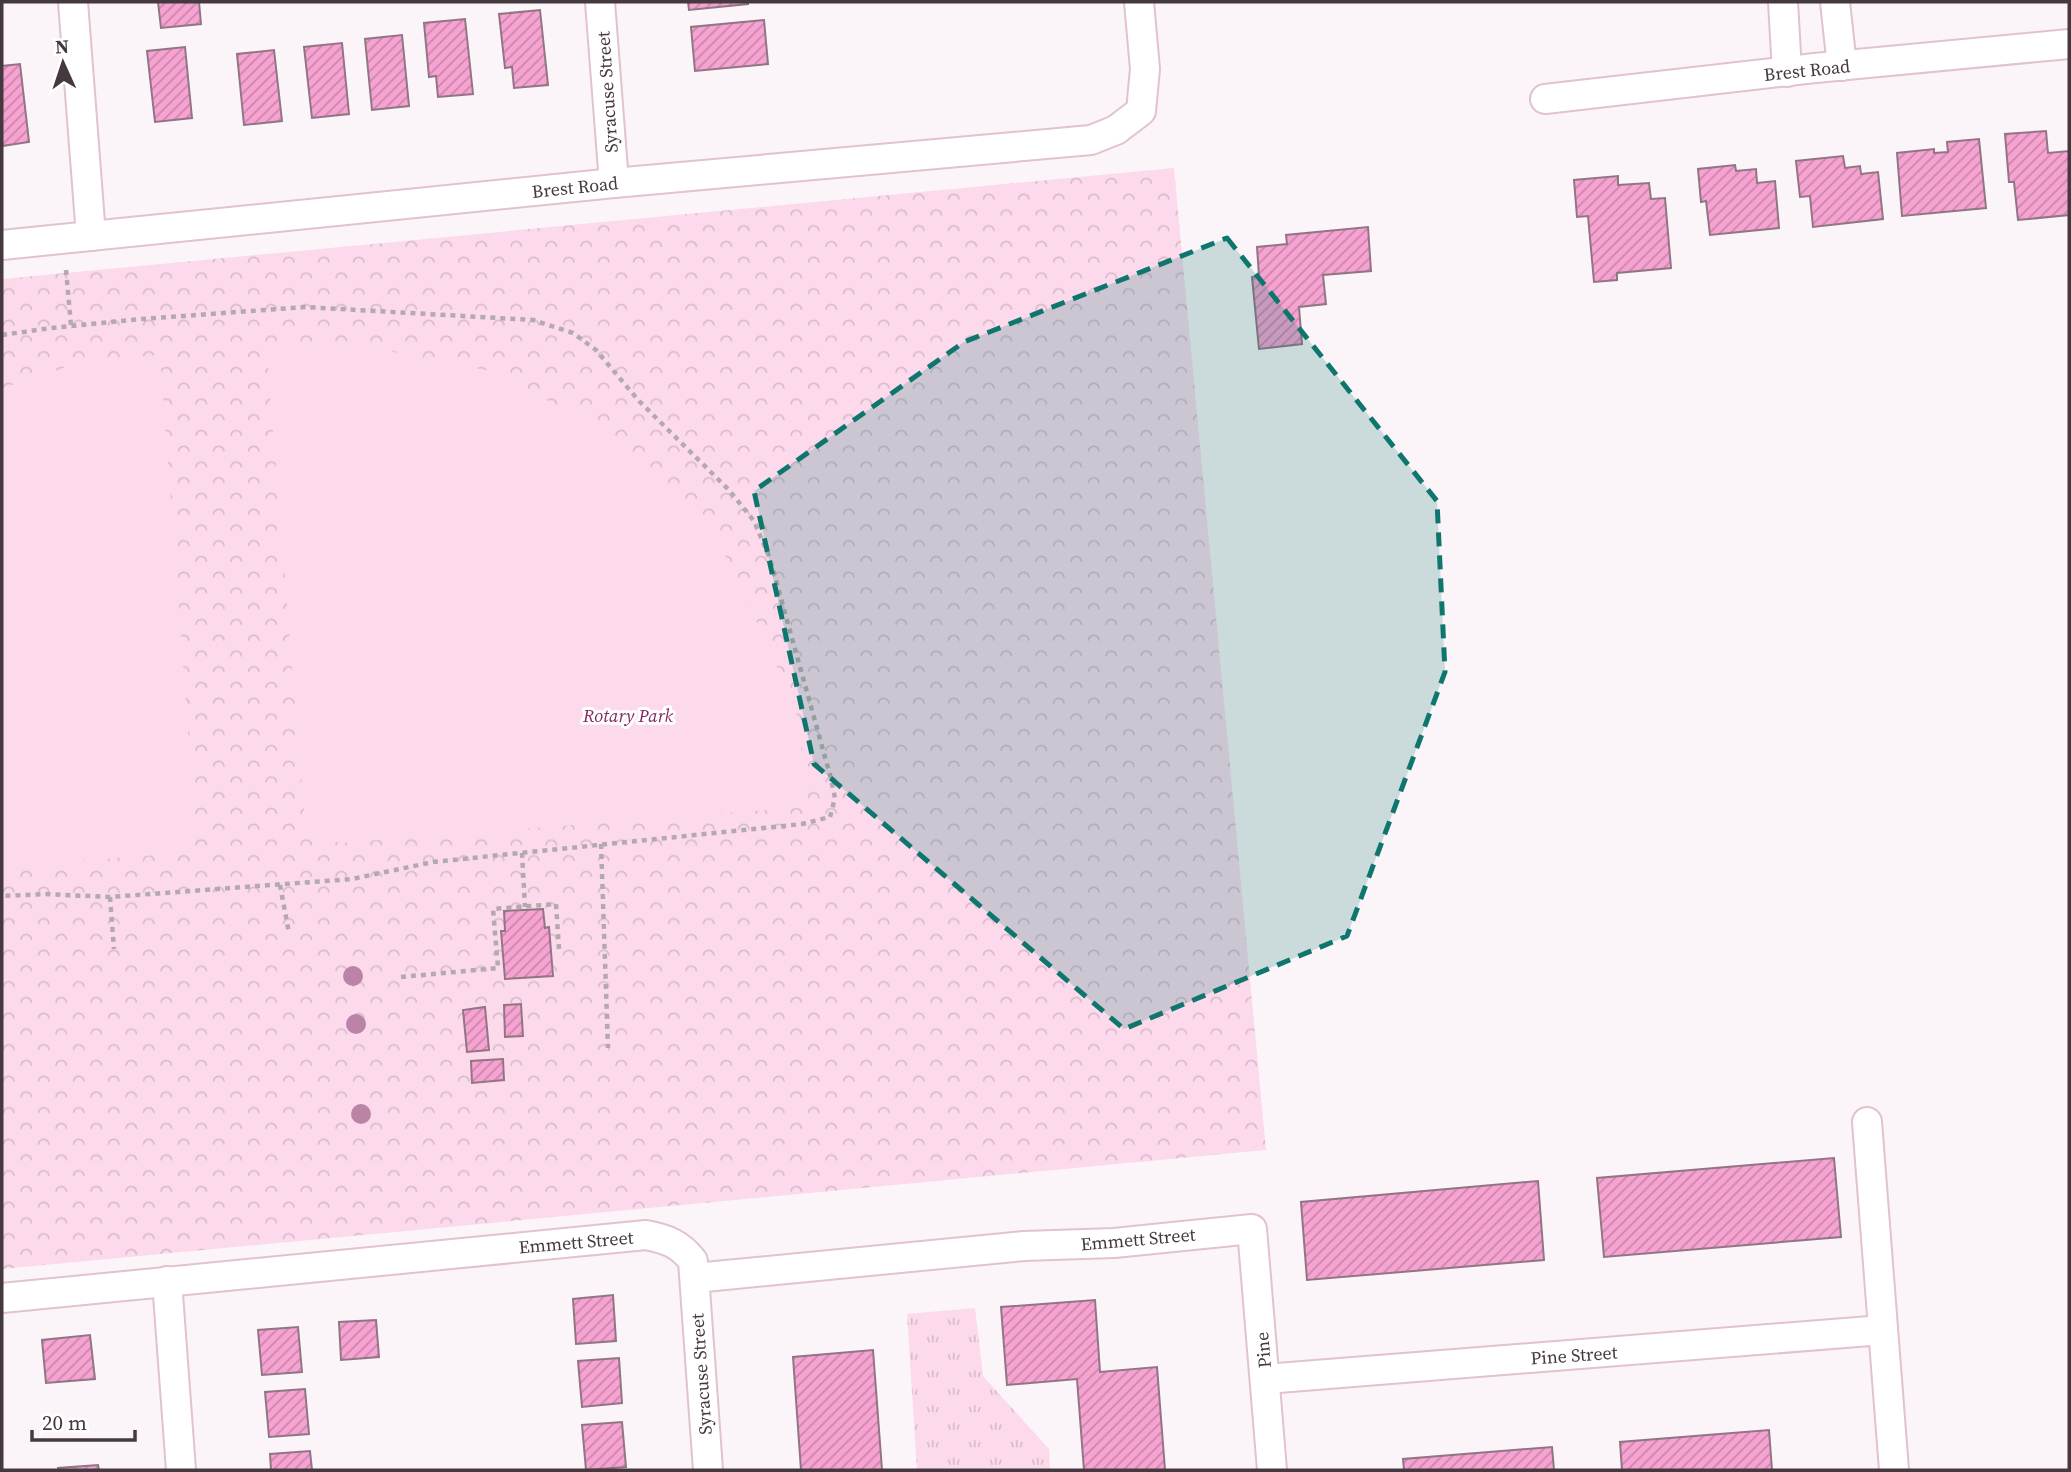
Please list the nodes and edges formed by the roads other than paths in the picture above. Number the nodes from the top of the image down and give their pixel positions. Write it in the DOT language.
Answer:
graph roads {
  1 [pos="73,2"];
  2 [pos="600,2"];
  3 [pos="1139,2"];
  4 [pos="1783,2"];
  5 [pos="1835,2"];
  6 [pos="2069,44"];
  7 [pos="1842,66"];
  8 [pos="1787,72"];
  9 [pos="1545,99"];
  10 [pos="614,183"];
  11 [pos="77,237"];
  12 [pos="2,245"];
  13 [pos="1867,1122"];
  14 [pos="1252,1229"];
  15 [pos="695,1278"];
  16 [pos="167,1281"];
  17 [pos="2,1298"];
  18 [pos="1883,1330"];
  19 [pos="1265,1379"];
  20 [pos="181,1470"];
  21 [pos="708,1470"];
  22 [pos="1272,1470"];
  23 [pos="1894,1470"];
  1 -- 11 [label="street"];
  2 -- 10 [label="street, Syracuse Street"];
  3 -- 10 [label="street, Brest Road"];
  4 -- 8 [label="street"];
  5 -- 7 [label="street"];
  6 -- 7 [label="street, Brest Road"];
  7 -- 8 [label="street, Brest Road"];
  8 -- 9 [label="street, Brest Road"];
  10 -- 11 [label="street, Brest Road"];
  11 -- 12 [label="street, Brest Road"];
  13 -- 18 [label="street"];
  14 -- 15 [label="street, Emmett Street"];
  14 -- 19 [label="street, Pine"];
  15 -- 16 [label="street, Emmett Street"];
  15 -- 21 [label="street, Syracuse Street"];
  16 -- 17 [label="street, Emmett Street"];
  16 -- 20 [label="street"];
  18 -- 19 [label="street, Pine Street"];
  18 -- 23 [label="street"];
  19 -- 22 [label="street, Pine"];
}
